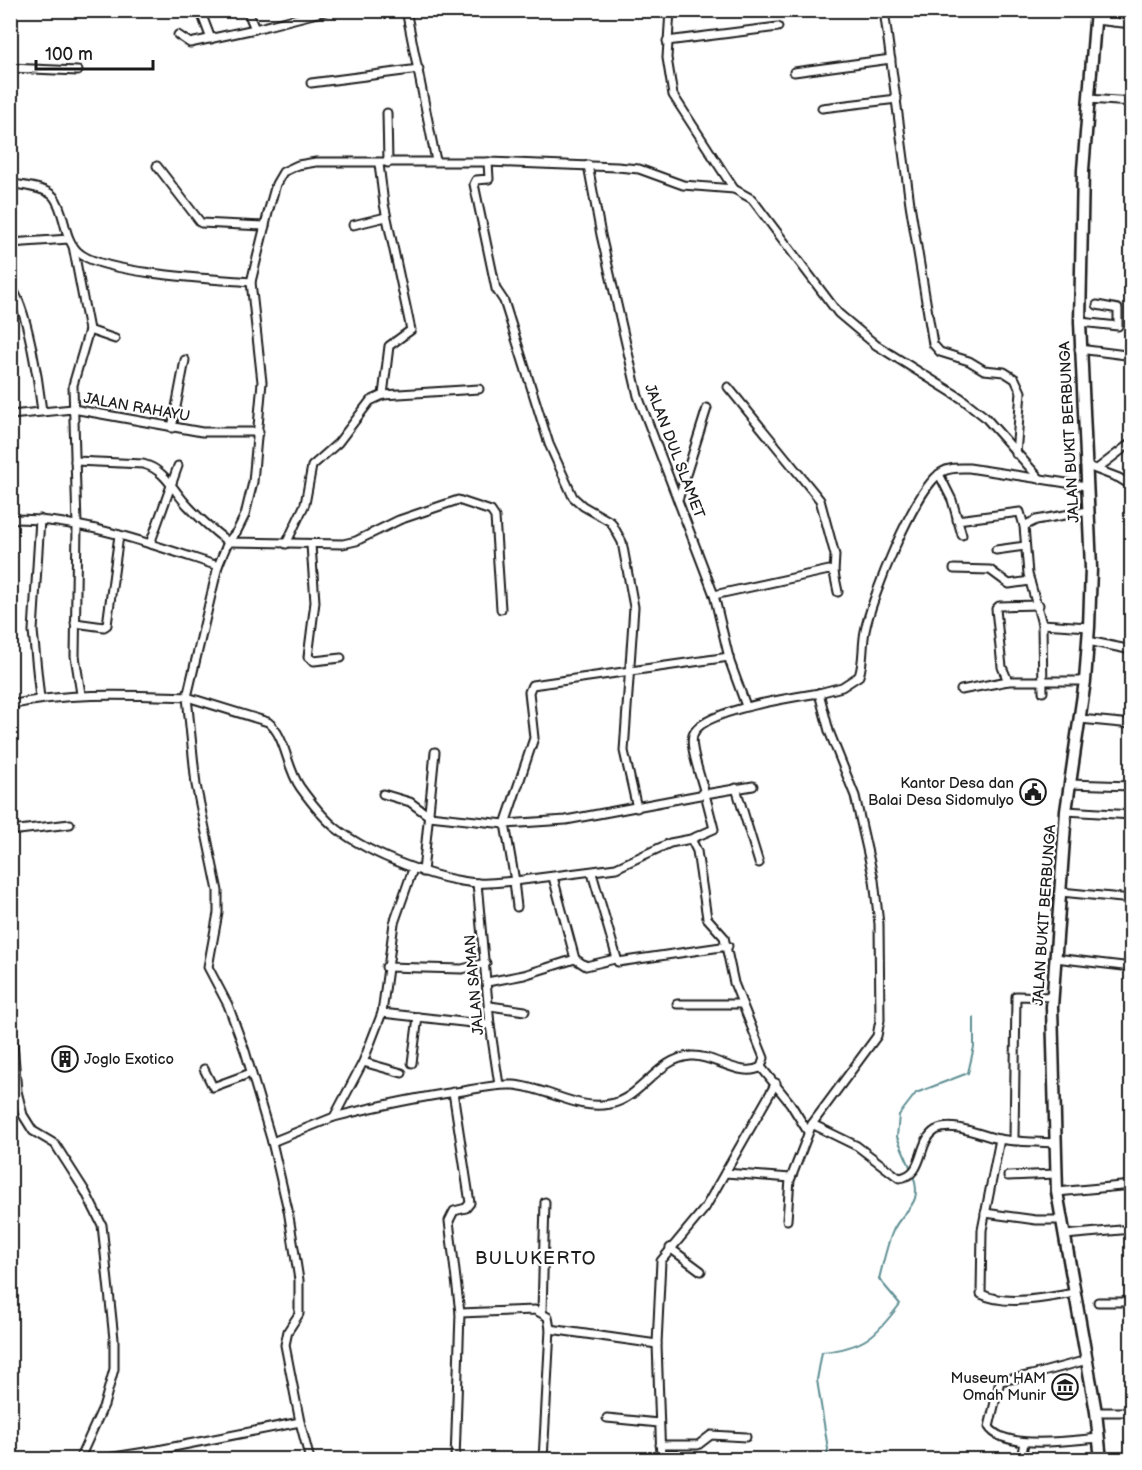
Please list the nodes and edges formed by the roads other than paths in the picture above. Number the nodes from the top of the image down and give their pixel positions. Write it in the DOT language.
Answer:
graph roads {
  1 [pos="200,10"];
  2 [pos="247,10"];
  3 [pos="329,10"];
  4 [pos="406,10"];
  5 [pos="670,10"];
  6 [pos="884,10"];
  7 [pos="1115,10"];
  8 [pos="1096,15"];
  9 [pos="1114,22"];
  10 [pos="1131,24"];
  11 [pos="778,27"];
  12 [pos="255,29"];
  13 [pos="178,35"];
  14 [pos="211,39"];
  15 [pos="667,41"];
  16 [pos="891,59"];
  17 [pos="10,68"];
  18 [pos="419,69"];
  19 [pos="78,71"];
  20 [pos="794,72"];
  21 [pos="311,83"];
  22 [pos="897,99"];
  23 [pos="1088,99"];
  24 [pos="1131,102"];
  25 [pos="822,108"];
  26 [pos="387,113"];
  27 [pos="436,161"];
  28 [pos="388,163"];
  29 [pos="588,165"];
  30 [pos="157,166"];
  31 [pos="489,167"];
  32 [pos="380,170"];
  33 [pos="10,183"];
  34 [pos="734,189"];
  35 [pos="386,218"];
  36 [pos="353,225"];
  37 [pos="265,226"];
  38 [pos="10,243"];
  39 [pos="71,243"];
  40 [pos="251,282"];
  41 [pos="10,286"];
  42 [pos="1097,305"];
  43 [pos="1080,322"];
  44 [pos="88,330"];
  45 [pos="115,339"];
  46 [pos="1079,349"];
  47 [pos="1126,355"];
  48 [pos="185,360"];
  49 [pos="728,387"];
  50 [pos="479,389"];
  51 [pos="383,395"];
  52 [pos="707,408"];
  53 [pos="73,409"];
  54 [pos="42,411"];
  55 [pos="10,415"];
  56 [pos="172,428"];
  57 [pos="259,432"];
  58 [pos="1131,442"];
  59 [pos="1016,454"];
  60 [pos="75,461"];
  61 [pos="1085,465"];
  62 [pos="178,466"];
  63 [pos="1097,469"];
  64 [pos="939,474"];
  65 [pos="1040,479"];
  66 [pos="1086,486"];
  67 [pos="1131,486"];
  68 [pos="173,487"];
  69 [pos="679,497"];
  70 [pos="1088,511"];
  71 [pos="10,519"];
  72 [pos="40,519"];
  73 [pos="957,520"];
  74 [pos="77,526"];
  75 [pos="1024,526"];
  76 [pos="118,535"];
  77 [pos="962,535"];
  78 [pos="228,542"];
  79 [pos="150,544"];
  80 [pos="286,544"];
  81 [pos="311,545"];
  82 [pos="1025,546"];
  83 [pos="996,550"];
  84 [pos="218,566"];
  85 [pos="954,570"];
  86 [pos="834,573"];
  87 [pos="1030,581"];
  88 [pos="838,592"];
  89 [pos="714,595"];
  90 [pos="1039,605"];
  91 [pos="501,609"];
  92 [pos="75,623"];
  93 [pos="1042,624"];
  94 [pos="1089,627"];
  95 [pos="1088,641"];
  96 [pos="1131,650"];
  97 [pos="729,657"];
  98 [pos="341,658"];
  99 [pos="629,671"];
  100 [pos="1008,681"];
  101 [pos="1043,681"];
  102 [pos="1085,681"];
  103 [pos="961,690"];
  104 [pos="1043,692"];
  105 [pos="819,693"];
  106 [pos="81,694"];
  107 [pos="187,697"];
  108 [pos="40,699"];
  109 [pos="10,705"];
  110 [pos="746,706"];
  111 [pos="1080,719"];
  112 [pos="1131,724"];
  113 [pos="435,752"];
  114 [pos="1069,784"];
  115 [pos="753,786"];
  116 [pos="1131,786"];
  117 [pos="736,788"];
  118 [pos="383,794"];
  119 [pos="705,794"];
  120 [pos="637,808"];
  121 [pos="1066,811"];
  122 [pos="1131,815"];
  123 [pos="429,816"];
  124 [pos="70,824"];
  125 [pos="505,824"];
  126 [pos="10,831"];
  127 [pos="691,839"];
  128 [pos="759,863"];
  129 [pos="413,869"];
  130 [pos="423,872"];
  131 [pos="592,873"];
  132 [pos="553,877"];
  133 [pos="514,881"];
  134 [pos="477,883"];
  135 [pos="1061,892"];
  136 [pos="1131,899"];
  137 [pos="517,907"];
  138 [pos="728,946"];
  139 [pos="1055,958"];
  140 [pos="575,959"];
  141 [pos="615,959"];
  142 [pos="486,963"];
  143 [pos="1131,967"];
  144 [pos="386,968"];
  145 [pos="487,982"];
  146 [pos="1053,997"];
  147 [pos="677,1004"];
  148 [pos="742,1004"];
  149 [pos="10,1006"];
  150 [pos="490,1006"];
  151 [pos="525,1011"];
  152 [pos="381,1013"];
  153 [pos="418,1017"];
  154 [pos="490,1025"];
  155 [pos="363,1062"];
  156 [pos="412,1063"];
  157 [pos="761,1067"];
  158 [pos="204,1069"];
  159 [pos="251,1073"];
  160 [pos="402,1073"];
  161 [pos="776,1083"];
  162 [pos="499,1085"];
  163 [pos="453,1092"];
  164 [pos="334,1117"];
  165 [pos="812,1124"];
  166 [pos="808,1132"];
  167 [pos="1000,1139"];
  168 [pos="1014,1139"];
  169 [pos="272,1142"];
  170 [pos="1054,1143"];
  171 [pos="725,1173"];
  172 [pos="1056,1174"];
  173 [pos="1008,1176"];
  174 [pos="790,1179"];
  175 [pos="1131,1185"];
  176 [pos="1057,1192"];
  177 [pos="545,1202"];
  178 [pos="985,1213"];
  179 [pos="787,1220"];
  180 [pos="1062,1220"];
  181 [pos="1131,1229"];
  182 [pos="1065,1235"];
  183 [pos="670,1248"];
  184 [pos="701,1271"];
  185 [pos="1075,1293"];
  186 [pos="1131,1296"];
  187 [pos="1098,1302"];
  188 [pos="542,1311"];
  189 [pos="460,1313"];
  190 [pos="550,1329"];
  191 [pos="657,1344"];
  192 [pos="1087,1360"];
  193 [pos="1131,1412"];
  194 [pos="1096,1413"];
  195 [pos="608,1418"];
  196 [pos="300,1422"];
  197 [pos="659,1423"];
  198 [pos="746,1437"];
  199 [pos="1098,1438"];
  200 [pos="1024,1442"];
  201 [pos="660,1445"];
  202 [pos="79,1460"];
  203 [pos="95,1460"];
  204 [pos="310,1460"];
  205 [pos="455,1460"];
  206 [pos="543,1460"];
  207 [pos="661,1460"];
  208 [pos="1021,1460"];
  209 [pos="1101,1460"];
  1 -- 14 [label="street"];
  2 -- 12 [label="street"];
  3 -- 12 [label="street"];
  4 -- 18 [label="street"];
  5 -- 15 [label="street"];
  6 -- 16 [label="street"];
  7 -- 9 [label="street"];
  8 -- 9 [label="street"];
  8 -- 23 [label="main road, JALAN BUKIT BERBUNGA"];
  9 -- 10 [label="street"];
  11 -- 15 [label="street"];
  12 -- 14 [label="street"];
  13 -- 14 [label="street"];
  15 -- 34 [label="street"];
  16 -- 20 [label="street"];
  16 -- 22 [label="street"];
  17 -- 19 [label="street"];
  18 -- 21 [label="street"];
  18 -- 27 [label="street"];
  22 -- 25 [label="street"];
  22 -- 59 [label="street"];
  23 -- 24 [label="street"];
  23 -- 43 [label="main road, JALAN BUKIT BERBUNGA"];
  26 -- 28 [label="street"];
  27 -- 28 [label="street"];
  27 -- 31 [label="street"];
  28 -- 32 [label="street"];
  29 -- 31 [label="street"];
  29 -- 34 [label="street"];
  29 -- 69 [label="street, JALAN DUL SLAMET"];
  30 -- 37 [label="street"];
  31 -- 99 [label="street"];
  32 -- 35 [label="street"];
  32 -- 37 [label="street"];
  33 -- 39 [label="street"];
  34 -- 59 [label="street"];
  35 -- 36 [label="street"];
  35 -- 51 [label="street"];
  37 -- 40 [label="street"];
  38 -- 39 [label="street"];
  39 -- 40 [label="street"];
  39 -- 44 [label="street"];
  40 -- 57 [label="street"];
  41 -- 54 [label="street"];
  42 -- 43 [label="street"];
  43 -- 46 [label="main road, JALAN BUKIT BERBUNGA"];
  44 -- 45 [label="street"];
  44 -- 53 [label="street"];
  46 -- 47 [label="street"];
  46 -- 61 [label="main road, JALAN BUKIT BERBUNGA"];
  48 -- 56 [label="street"];
  49 -- 86 [label="street"];
  50 -- 51 [label="street"];
  51 -- 80 [label="street"];
  52 -- 69 [label="street"];
  53 -- 54 [label="street, JALAN RAHAYU"];
  53 -- 56 [label="street, JALAN RAHAYU"];
  53 -- 60 [label="street"];
  54 -- 55 [label="street, JALAN RAHAYU"];
  56 -- 57 [label="street, JALAN RAHAYU"];
  57 -- 78 [label="street"];
  58 -- 63 [label="street"];
  59 -- 65 [label="street"];
  60 -- 68 [label="street"];
  60 -- 74 [label="street"];
  61 -- 63 [label="street"];
  61 -- 66 [label="main road, JALAN BUKIT BERBUNGA"];
  62 -- 68 [label="street"];
  63 -- 67 [label="street"];
  64 -- 65 [label="street"];
  64 -- 73 [label="street"];
  64 -- 105 [label="street"];
  65 -- 66 [label="street"];
  66 -- 70 [label="main road, JALAN BUKIT BERBUNGA"];
  68 -- 78 [label="street"];
  68 -- 79 [label="street"];
  69 -- 89 [label="street, JALAN DUL SLAMET"];
  70 -- 75 [label="street"];
  70 -- 94 [label="main road, JALAN BUKIT BERBUNGA"];
  71 -- 72 [label="street"];
  72 -- 74 [label="street"];
  72 -- 108 [label="street"];
  73 -- 75 [label="street"];
  73 -- 77 [label="street"];
  74 -- 76 [label="street"];
  74 -- 92 [label="street"];
  75 -- 82 [label="street"];
  76 -- 79 [label="street"];
  76 -- 92 [label="street"];
  78 -- 80 [label="street"];
  78 -- 84 [label="street"];
  79 -- 84 [label="street"];
  80 -- 81 [label="street"];
  81 -- 91 [label="street"];
  81 -- 98 [label="street"];
  82 -- 83 [label="street"];
  82 -- 87 [label="street"];
  84 -- 107 [label="street"];
  85 -- 87 [label="street"];
  86 -- 88 [label="street"];
  86 -- 89 [label="street"];
  87 -- 90 [label="street"];
  89 -- 97 [label="street, JALAN DUL SLAMET"];
  90 -- 93 [label="street"];
  90 -- 100 [label="street"];
  92 -- 106 [label="street"];
  93 -- 94 [label="street"];
  93 -- 101 [label="street"];
  94 -- 95 [label="main road, JALAN BUKIT BERBUNGA"];
  95 -- 96 [label="street"];
  95 -- 102 [label="main road, JALAN BUKIT BERBUNGA"];
  97 -- 99 [label="street"];
  97 -- 110 [label="street, JALAN DUL SLAMET"];
  99 -- 120 [label="street"];
  99 -- 125 [label="street"];
  100 -- 101 [label="street"];
  100 -- 103 [label="street"];
  101 -- 102 [label="street"];
  101 -- 104 [label="street"];
  102 -- 111 [label="main road, JALAN BUKIT BERBUNGA"];
  105 -- 110 [label="street"];
  105 -- 165 [label="street"];
  106 -- 107 [label="street"];
  106 -- 108 [label="street"];
  107 -- 129 [label="street"];
  107 -- 159 [label="street"];
  108 -- 109 [label="street"];
  110 -- 119 [label="street"];
  111 -- 112 [label="street"];
  111 -- 114 [label="main road, JALAN BUKIT BERBUNGA"];
  113 -- 123 [label="street"];
  114 -- 116 [label="street"];
  114 -- 121 [label="main road, JALAN BUKIT BERBUNGA"];
  115 -- 117 [label="street"];
  117 -- 119 [label="street"];
  117 -- 128 [label="street"];
  118 -- 123 [label="street"];
  119 -- 120 [label="street"];
  119 -- 127 [label="street"];
  120 -- 125 [label="street"];
  121 -- 122 [label="street"];
  121 -- 135 [label="main road, JALAN BUKIT BERBUNGA"];
  123 -- 125 [label="street"];
  123 -- 130 [label="street"];
  124 -- 126 [label="street"];
  125 -- 133 [label="street"];
  127 -- 131 [label="street"];
  127 -- 138 [label="street"];
  129 -- 130 [label="street"];
  129 -- 144 [label="street"];
  130 -- 134 [label="street"];
  131 -- 132 [label="street"];
  131 -- 141 [label="street"];
  132 -- 133 [label="street"];
  132 -- 140 [label="street"];
  133 -- 134 [label="street"];
  133 -- 137 [label="street"];
  134 -- 142 [label="street, JALAN SAMAN"];
  135 -- 136 [label="street"];
  135 -- 139 [label="main road, JALAN BUKIT BERBUNGA"];
  138 -- 141 [label="street"];
  138 -- 148 [label="street"];
  139 -- 143 [label="street"];
  139 -- 146 [label="main road, JALAN BUKIT BERBUNGA"];
  140 -- 141 [label="street"];
  140 -- 145 [label="street"];
  142 -- 144 [label="street"];
  142 -- 145 [label="street, JALAN SAMAN"];
  144 -- 152 [label="street"];
  145 -- 150 [label="street, JALAN SAMAN"];
  146 -- 168 [label="street"];
  146 -- 170 [label="main road, JALAN BUKIT BERBUNGA"];
  147 -- 148 [label="street"];
  148 -- 157 [label="street"];
  149 -- 202 [label="street"];
  150 -- 151 [label="street"];
  150 -- 154 [label="street, JALAN SAMAN"];
  152 -- 153 [label="street"];
  152 -- 155 [label="street"];
  153 -- 154 [label="street"];
  153 -- 156 [label="street"];
  154 -- 162 [label="street, JALAN SAMAN"];
  155 -- 160 [label="street"];
  155 -- 164 [label="street"];
  157 -- 161 [label="street"];
  157 -- 162 [label="street"];
  158 -- 159 [label="street"];
  159 -- 169 [label="street"];
  161 -- 166 [label="street"];
  161 -- 171 [label="street"];
  162 -- 163 [label="street"];
  163 -- 164 [label="street"];
  163 -- 189 [label="street"];
  164 -- 169 [label="street"];
  165 -- 166 [label="street"];
  165 -- 167 [label="street"];
  166 -- 174 [label="street"];
  167 -- 168 [label="street"];
  167 -- 178 [label="street"];
  168 -- 170 [label="street"];
  169 -- 196 [label="street"];
  170 -- 172 [label="main road, JALAN BUKIT BERBUNGA"];
  171 -- 174 [label="street"];
  171 -- 183 [label="street"];
  172 -- 173 [label="street"];
  172 -- 176 [label="main road, JALAN BUKIT BERBUNGA"];
  174 -- 179 [label="street"];
  175 -- 176 [label="street"];
  176 -- 180 [label="main road, JALAN BUKIT BERBUNGA"];
  177 -- 188 [label="street"];
  178 -- 180 [label="street"];
  178 -- 185 [label="street"];
  180 -- 182 [label="main road, JALAN BUKIT BERBUNGA"];
  181 -- 182 [label="street"];
  182 -- 185 [label="main road, JALAN BUKIT BERBUNGA"];
  183 -- 184 [label="street"];
  183 -- 191 [label="street"];
  185 -- 192 [label="main road, JALAN BUKIT BERBUNGA"];
  186 -- 187 [label="street"];
  188 -- 189 [label="street"];
  188 -- 190 [label="street"];
  189 -- 205 [label="street"];
  190 -- 191 [label="street"];
  190 -- 206 [label="street"];
  191 -- 197 [label="street"];
  192 -- 194 [label="main road, JALAN BUKIT BERBUNGA"];
  192 -- 200 [label="street"];
  193 -- 194 [label="street"];
  194 -- 199 [label="main road, JALAN BUKIT BERBUNGA"];
  195 -- 197 [label="street"];
  196 -- 203 [label="street"];
  196 -- 204 [label="street"];
  197 -- 201 [label="street"];
  198 -- 201 [label="street"];
  199 -- 200 [label="street"];
  199 -- 209 [label="main road, JALAN BUKIT BERBUNGA"];
  200 -- 208 [label="street"];
  201 -- 207 [label="street"];
}
